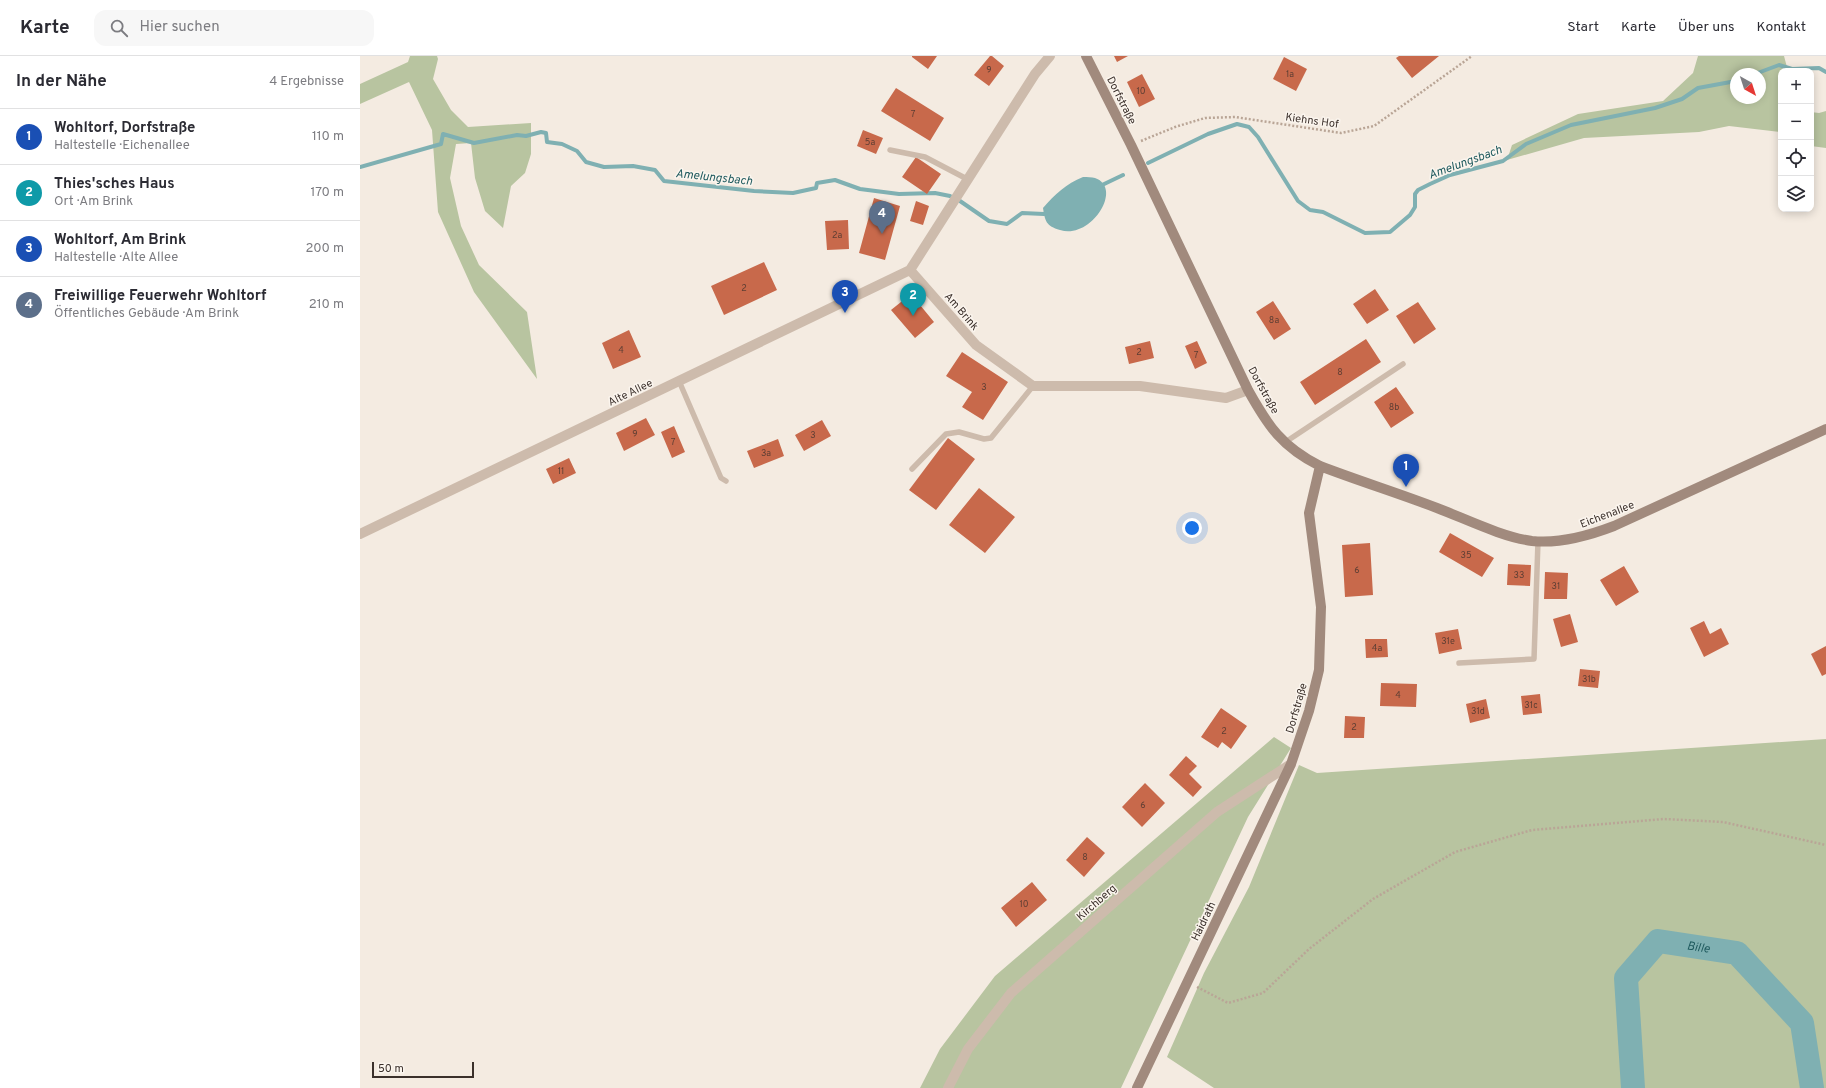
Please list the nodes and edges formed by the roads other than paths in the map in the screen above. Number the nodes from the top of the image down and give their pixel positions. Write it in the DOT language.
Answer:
graph roads {
  1 [pos="1050,56"];
  2 [pos="1086,56"];
  3 [pos="890,150"];
  4 [pos="967,179"];
  5 [pos="910,270"];
  6 [pos="1404,364"];
  7 [pos="679,381"];
  8 [pos="1032,386"];
  9 [pos="1248,390"];
  10 [pos="1826,429"];
  11 [pos="1284,443"];
  12 [pos="1320,466"];
  13 [pos="912,469"];
  14 [pos="726,481"];
  15 [pos="360,534"];
  16 [pos="1538,541"];
  17 [pos="1459,663"];
  18 [pos="1291,764"];
  19 [pos="948,1088"];
  20 [pos="1137,1088"];
  1 -- 4 [label="street"];
  2 -- 9 [label="street, Dorfstraße"];
  3 -- 4 [label="lane"];
  4 -- 5 [label="street"];
  5 -- 7 [label="street, Alte Allee"];
  5 -- 8 [label="street, Am Brink"];
  6 -- 11 [label="lane"];
  7 -- 14 [label="lane"];
  7 -- 15 [label="street, Alte Allee"];
  8 -- 9 [label="street"];
  8 -- 13 [label="lane"];
  9 -- 11 [label="street, Dorfstraße"];
  10 -- 16 [label="street, Eichenallee"];
  11 -- 12 [label="street, Dorfstraße"];
  12 -- 16 [label="street, Eichenallee"];
  12 -- 18 [label="street, Dorfstraße"];
  16 -- 17 [label="lane"];
  18 -- 19 [label="street, Kirchberg"];
  18 -- 20 [label="street, Haidrath"];
}
